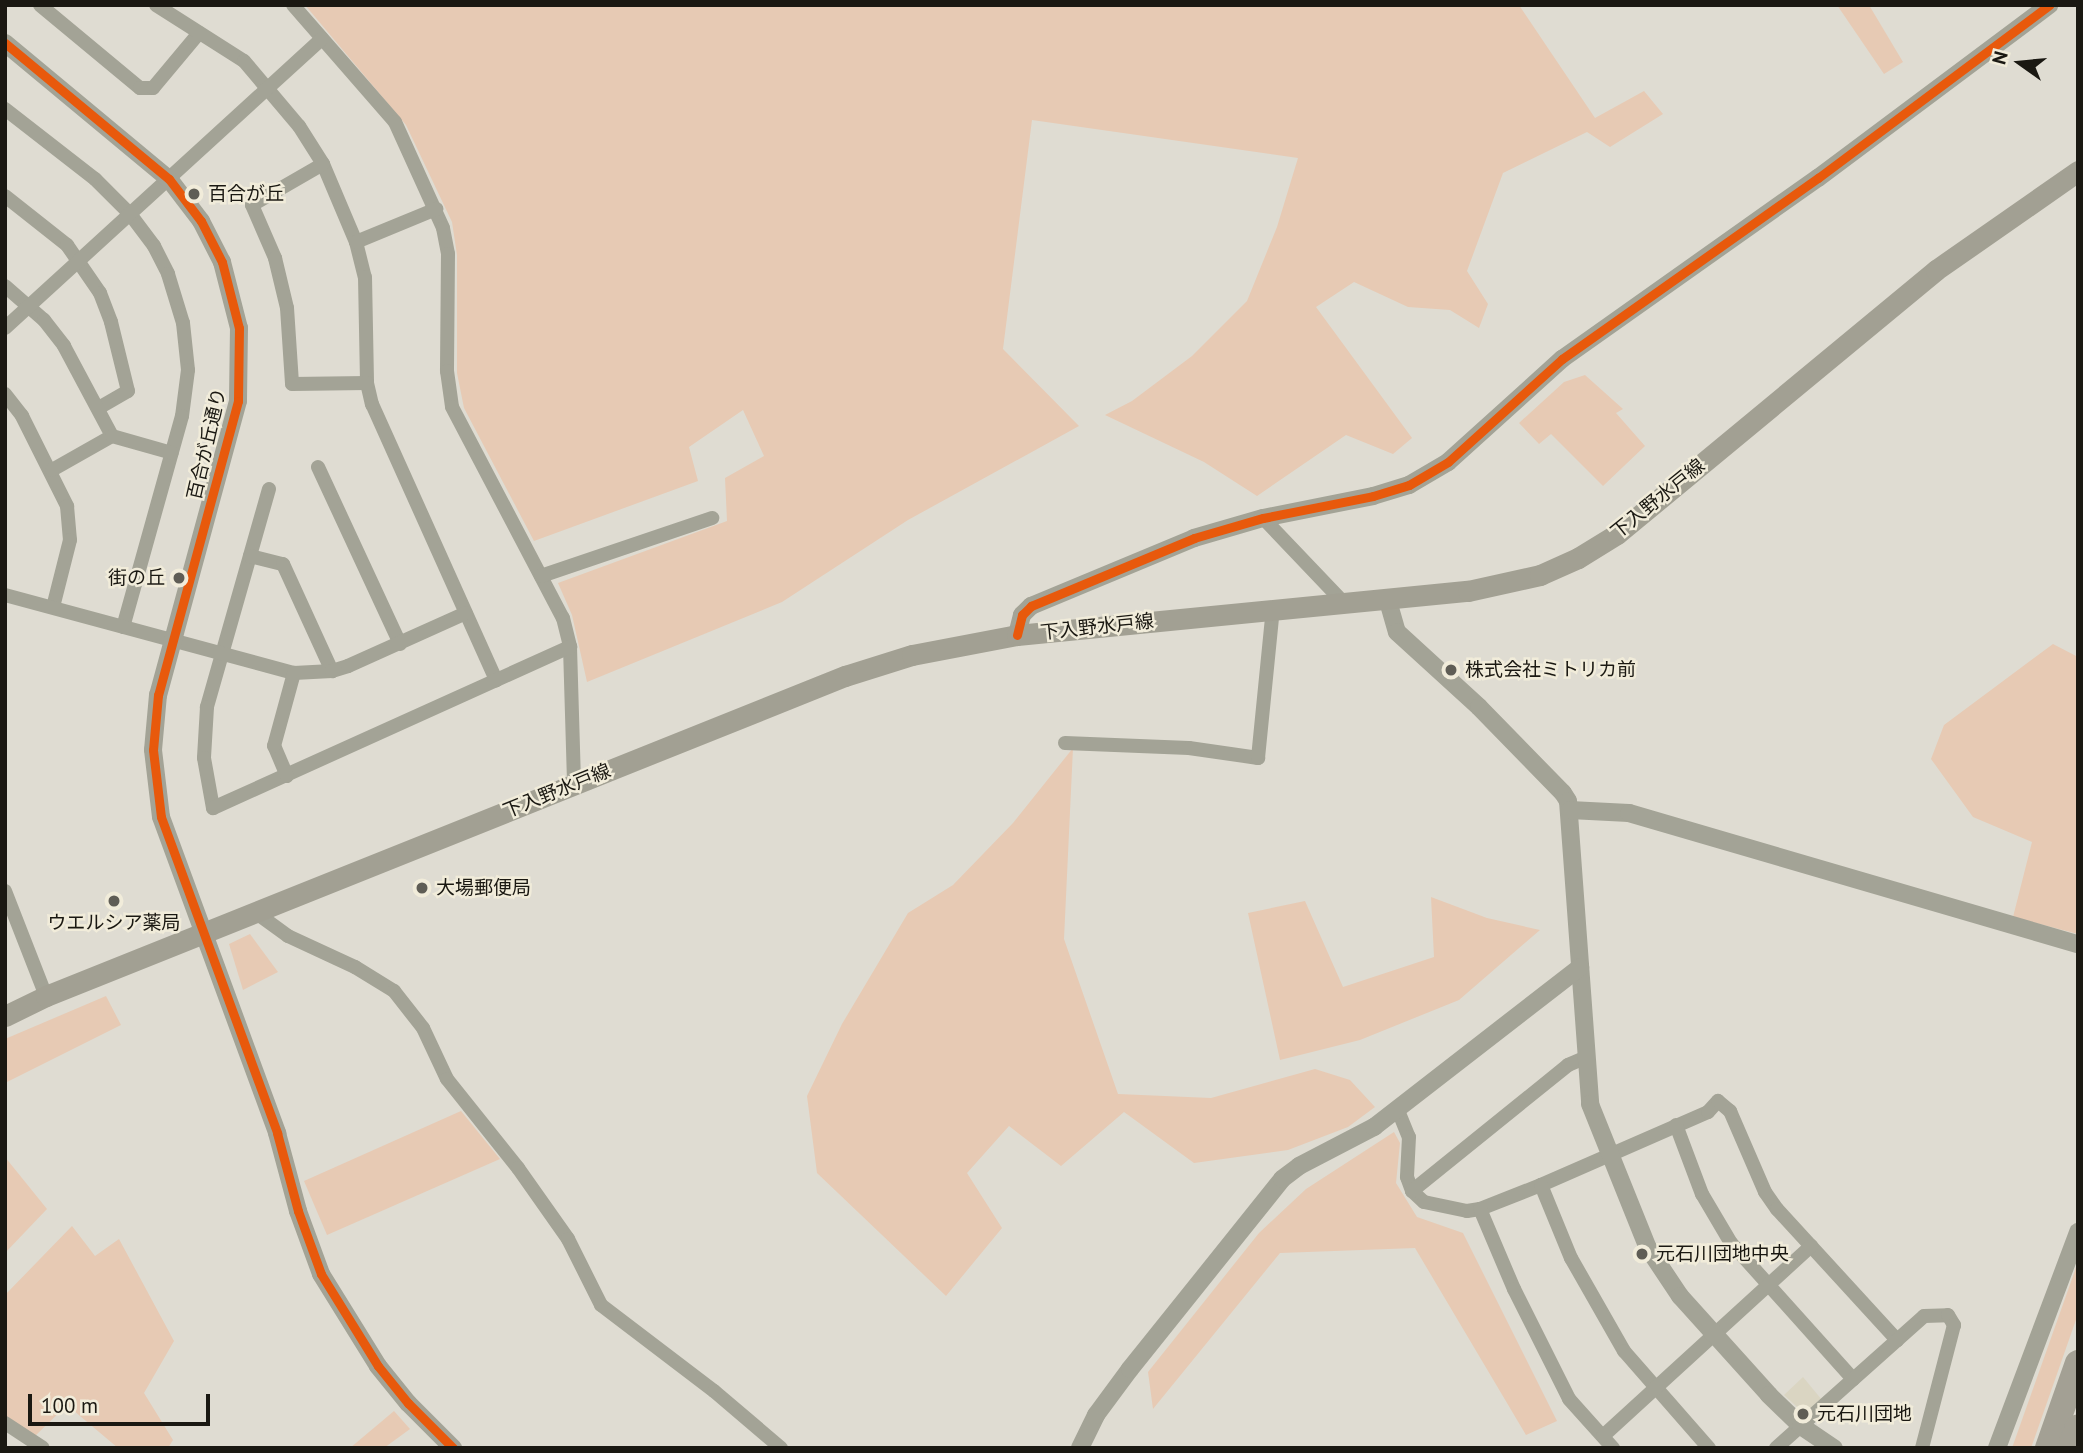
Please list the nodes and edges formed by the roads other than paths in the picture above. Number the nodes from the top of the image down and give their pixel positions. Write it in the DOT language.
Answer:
graph roads {
  1 [pos="40,5"];
  2 [pos="156,5"];
  3 [pos="293,5"];
  4 [pos="2049,5"];
  5 [pos="199,33"];
  6 [pos="322,39"];
  7 [pos="5,43"];
  8 [pos="269,87"];
  9 [pos="5,109"];
  10 [pos="323,164"];
  11 [pos="2078,171"];
  12 [pos="169,179"];
  13 [pos="5,195"];
  14 [pos="436,209"];
  15 [pos="130,214"];
  16 [pos="356,242"];
  17 [pos="79,260"];
  18 [pos="5,286"];
  19 [pos="30,306"];
  20 [pos="5,328"];
  21 [pos="368,383"];
  22 [pos="5,394"];
  23 [pos="98,408"];
  24 [pos="112,436"];
  25 [pos="172,453"];
  26 [pos="318,467"];
  27 [pos="52,470"];
  28 [pos="269,489"];
  29 [pos="712,518"];
  30 [pos="1263,518"];
  31 [pos="250,556"];
  32 [pos="541,576"];
  33 [pos="5,595"];
  34 [pos="1388,601"];
  35 [pos="1345,604"];
  36 [pos="53,607"];
  37 [pos="1273,609"];
  38 [pos="466,613"];
  39 [pos="123,627"];
  40 [pos="1017,635"];
  41 [pos="171,641"];
  42 [pos="400,644"];
  43 [pos="570,647"];
  44 [pos="221,655"];
  45 [pos="332,671"];
  46 [pos="294,674"];
  47 [pos="496,680"];
  48 [pos="1065,743"];
  49 [pos="287,776"];
  50 [pos="574,784"];
  51 [pos="1570,810"];
  52 [pos="5,891"];
  53 [pos="255,912"];
  54 [pos="205,933"];
  55 [pos="2078,944"];
  56 [pos="1580,967"];
  57 [pos="46,996"];
  58 [pos="5,1016"];
  59 [pos="1587,1056"];
  60 [pos="1397,1108"];
  61 [pos="1676,1125"];
  62 [pos="1608,1154"];
  63 [pos="1541,1185"];
  64 [pos="1412,1191"];
  65 [pos="1480,1209"];
  66 [pos="2078,1231"];
  67 [pos="1811,1246"];
  68 [pos="1768,1287"];
  69 [pos="1716,1335"];
  70 [pos="1897,1340"];
  71 [pos="2078,1363"];
  72 [pos="1853,1379"];
  73 [pos="1655,1388"];
  74 [pos="5,1423"];
  75 [pos="1801,1426"];
  76 [pos="2078,1427"];
  77 [pos="1603,1436"];
  78 [pos="43,1448"];
  79 [pos="453,1448"];
  80 [pos="781,1448"];
  81 [pos="1080,1448"];
  82 [pos="1613,1448"];
  83 [pos="1709,1448"];
  84 [pos="1776,1448"];
  85 [pos="1834,1448"];
  86 [pos="1922,1448"];
  87 [pos="1997,1448"];
  88 [pos="2048,1448"];
  89 [pos="2070,1448"];
  1 -- 5 [label="street"];
  2 -- 5 [label="street"];
  3 -- 6 [label="street"];
  4 -- 30 [label="street"];
  5 -- 8 [label="street"];
  6 -- 8 [label="street"];
  6 -- 14 [label="street"];
  7 -- 12 [label="street, 百合が丘通り"];
  8 -- 10 [label="street"];
  8 -- 12 [label="street"];
  9 -- 15 [label="street"];
  10 -- 16 [label="street"];
  10 -- 21 [label="street"];
  11 -- 34 [label="main road, 下入野水戸線"];
  12 -- 15 [label="street"];
  12 -- 41 [label="street, 百合が丘通り"];
  13 -- 17 [label="street"];
  14 -- 16 [label="street"];
  14 -- 32 [label="street"];
  15 -- 17 [label="street"];
  15 -- 25 [label="street"];
  16 -- 21 [label="street"];
  17 -- 19 [label="street"];
  17 -- 23 [label="street"];
  18 -- 19 [label="street"];
  19 -- 20 [label="street"];
  19 -- 23 [label="street"];
  21 -- 38 [label="street"];
  22 -- 27 [label="street"];
  23 -- 24 [label="street"];
  24 -- 25 [label="street"];
  24 -- 27 [label="street"];
  25 -- 39 [label="street"];
  26 -- 42 [label="street"];
  27 -- 36 [label="street"];
  28 -- 31 [label="street"];
  29 -- 32 [label="street"];
  30 -- 35 [label="street"];
  30 -- 40 [label="street"];
  31 -- 44 [label="street"];
  31 -- 45 [label="street"];
  32 -- 43 [label="street"];
  33 -- 36 [label="street"];
  34 -- 35 [label="main road, 下入野水戸線"];
  34 -- 51 [label="street"];
  35 -- 37 [label="main road, 下入野水戸線"];
  36 -- 39 [label="street"];
  37 -- 40 [label="main road, 下入野水戸線"];
  37 -- 48 [label="street"];
  38 -- 42 [label="street"];
  38 -- 47 [label="street"];
  39 -- 41 [label="street"];
  40 -- 50 [label="main road, 下入野水戸線"];
  41 -- 44 [label="street"];
  41 -- 54 [label="street, 百合が丘通り"];
  42 -- 45 [label="street"];
  43 -- 47 [label="street"];
  43 -- 50 [label="street"];
  44 -- 46 [label="street"];
  44 -- 49 [label="street"];
  45 -- 46 [label="street"];
  46 -- 49 [label="street"];
  47 -- 49 [label="street"];
  50 -- 53 [label="main road, 下入野水戸線"];
  51 -- 55 [label="street"];
  51 -- 56 [label="street"];
  52 -- 57 [label="street"];
  53 -- 54 [label="main road, 下入野水戸線"];
  53 -- 80 [label="street"];
  54 -- 57 [label="main road, 下入野水戸線"];
  54 -- 79 [label="street, 百合が丘通り"];
  56 -- 59 [label="street"];
  56 -- 60 [label="street"];
  57 -- 58 [label="main road, 下入野水戸線"];
  59 -- 62 [label="street"];
  59 -- 64 [label="street"];
  60 -- 64 [label="street"];
  60 -- 81 [label="street"];
  61 -- 62 [label="street"];
  61 -- 67 [label="street"];
  61 -- 68 [label="street"];
  62 -- 63 [label="street"];
  62 -- 69 [label="street"];
  63 -- 65 [label="street"];
  63 -- 73 [label="street"];
  64 -- 65 [label="street"];
  65 -- 77 [label="street"];
  66 -- 87 [label="street"];
  67 -- 68 [label="street"];
  67 -- 70 [label="street"];
  68 -- 69 [label="street"];
  68 -- 72 [label="street"];
  69 -- 73 [label="street"];
  69 -- 75 [label="street"];
  70 -- 72 [label="street"];
  70 -- 86 [label="street"];
  71 -- 88 [label="highway"];
  72 -- 75 [label="street"];
  73 -- 77 [label="street"];
  73 -- 83 [label="street"];
  74 -- 78 [label="street"];
  75 -- 84 [label="street"];
  75 -- 85 [label="street"];
  76 -- 89 [label="highway"];
  77 -- 82 [label="street"];
}
